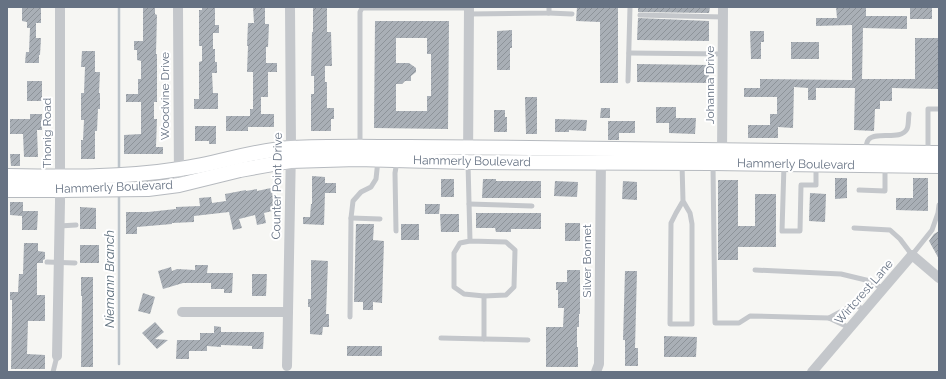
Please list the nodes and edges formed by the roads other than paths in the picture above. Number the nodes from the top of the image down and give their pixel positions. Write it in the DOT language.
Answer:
graph roads {
  1 [pos="60,7"];
  2 [pos="178,7"];
  3 [pos="290,7"];
  4 [pos="549,7"];
  5 [pos="630,7"];
  6 [pos="469,10"];
  7 [pos="723,12"];
  8 [pos="549,14"];
  9 [pos="572,14"];
  10 [pos="640,15"];
  11 [pos="629,53"];
  12 [pos="723,54"];
  13 [pos="628,81"];
  14 [pos="939,109"];
  15 [pos="909,114"];
  16 [pos="360,146"];
  17 [pos="468,148"];
  18 [pos="866,152"];
  19 [pos="934,153"];
  20 [pos="291,155"];
  21 [pos="601,156"];
  22 [pos="844,158"];
  23 [pos="378,159"];
  24 [pos="719,159"];
  25 [pos="397,160"];
  26 [pos="468,162"];
  27 [pos="682,163"];
  28 [pos="784,164"];
  29 [pos="816,164"];
  30 [pos="885,165"];
  31 [pos="939,166"];
  32 [pos="179,170"];
  33 [pos="7,176"];
  34 [pos="60,184"];
  35 [pos="179,184"];
  36 [pos="7,190"];
  37 [pos="859,190"];
  38 [pos="683,201"];
  39 [pos="469,204"];
  40 [pos="939,205"];
  41 [pos="532,206"];
  42 [pos="351,218"];
  43 [pos="380,218"];
  44 [pos="76,225"];
  45 [pos="59,226"];
  46 [pos="854,228"];
  47 [pos="396,231"];
  48 [pos="470,241"];
  49 [pos="912,256"];
  50 [pos="47,262"];
  51 [pos="58,262"];
  52 [pos="75,263"];
  53 [pos="755,270"];
  54 [pos="939,278"];
  55 [pos="883,289"];
  56 [pos="484,296"];
  57 [pos="865,311"];
  58 [pos="182,312"];
  59 [pos="288,312"];
  60 [pos="350,317"];
  61 [pos="829,318"];
  62 [pos="850,328"];
  63 [pos="441,338"];
  64 [pos="484,339"];
  65 [pos="528,340"];
  66 [pos="57,356"];
  67 [pos="286,366"];
  68 [pos="53,372"];
  69 [pos="596,372"];
  70 [pos="812,372"];
  1 -- 34 [label="street, Thonig Road"];
  2 -- 32 [label="street, Woodvine Drive"];
  3 -- 20 [label="street, Counter Point Drive"];
  4 -- 8 [label="lane"];
  5 -- 11 [label="lane"];
  6 -- 8 [label="lane"];
  6 -- 16 [label="lane"];
  6 -- 17 [label="street"];
  7 -- 10 [label="lane"];
  7 -- 12 [label="street, Johanna Drive"];
  8 -- 9 [label="lane"];
  11 -- 12 [label="lane"];
  11 -- 13 [label="lane"];
  12 -- 24 [label="street, Johanna Drive"];
  14 -- 19 [label="lane"];
  15 -- 18 [label="lane"];
  16 -- 17 [label="main road, Hammerly Boulevard"];
  16 -- 20 [label="main road, Hammerly Boulevard"];
  17 -- 21 [label="main road, Hammerly Boulevard"];
  17 -- 26 [label="street"];
  18 -- 19 [label="main road, Hammerly Boulevard"];
  18 -- 22 [label="main road, Hammerly Boulevard"];
  20 -- 23 [label="main road, Hammerly Boulevard"];
  20 -- 32 [label="main road, Hammerly Boulevard"];
  20 -- 35 [label="main road, Hammerly Boulevard"];
  20 -- 59 [label="street, Counter Point Drive"];
  21 -- 24 [label="main road, Hammerly Boulevard"];
  21 -- 26 [label="main road, Hammerly Boulevard"];
  21 -- 27 [label="main road, Hammerly Boulevard"];
  21 -- 69 [label="street, Silver Bonnet"];
  22 -- 24 [label="main road, Hammerly Boulevard"];
  22 -- 29 [label="main road, Hammerly Boulevard"];
  22 -- 30 [label="main road, Hammerly Boulevard"];
  23 -- 25 [label="main road, Hammerly Boulevard"];
  23 -- 42 [label="lane"];
  24 -- 27 [label="main road, Hammerly Boulevard"];
  24 -- 28 [label="main road, Hammerly Boulevard"];
  24 -- 61 [label="lane"];
  25 -- 26 [label="main road, Hammerly Boulevard"];
  25 -- 47 [label="lane"];
  26 -- 39 [label="lane"];
  27 -- 38 [label="lane"];
  28 -- 29 [label="main road, Hammerly Boulevard"];
  28 -- 29 [label="lane"];
  30 -- 31 [label="main road, Hammerly Boulevard"];
  30 -- 37 [label="lane"];
  32 -- 34 [label="main road, Hammerly Boulevard"];
  32 -- 35 [label="street, Woodvine Drive"];
  33 -- 34 [label="main road, Hammerly Boulevard"];
  34 -- 35 [label="main road, Hammerly Boulevard"];
  34 -- 36 [label="main road, Hammerly Boulevard"];
  34 -- 45 [label="street, Thonig Road"];
  38 -- 38 [label="lane"];
  39 -- 41 [label="lane"];
  39 -- 48 [label="lane"];
  40 -- 49 [label="lane"];
  42 -- 43 [label="lane"];
  42 -- 60 [label="lane"];
  44 -- 45 [label="lane"];
  45 -- 51 [label="street, Thonig Road"];
  46 -- 49 [label="lane"];
  48 -- 56 [label="lane"];
  48 -- 56 [label="lane"];
  49 -- 54 [label="street"];
  49 -- 55 [label="street, Wirtcrest Lane"];
  50 -- 51 [label="lane"];
  51 -- 52 [label="lane"];
  51 -- 66 [label="street, Thonig Road"];
  53 -- 55 [label="lane"];
  55 -- 57 [label="street, Wirtcrest Lane"];
  56 -- 64 [label="lane"];
  57 -- 61 [label="lane"];
  57 -- 62 [label="street, Wirtcrest Lane"];
  58 -- 59 [label="street"];
  59 -- 67 [label="street, Counter Point Drive"];
  61 -- 62 [label="lane"];
  62 -- 70 [label="street, Wirtcrest Lane"];
  63 -- 64 [label="lane"];
  64 -- 65 [label="lane"];
  66 -- 68 [label="lane"];
}
